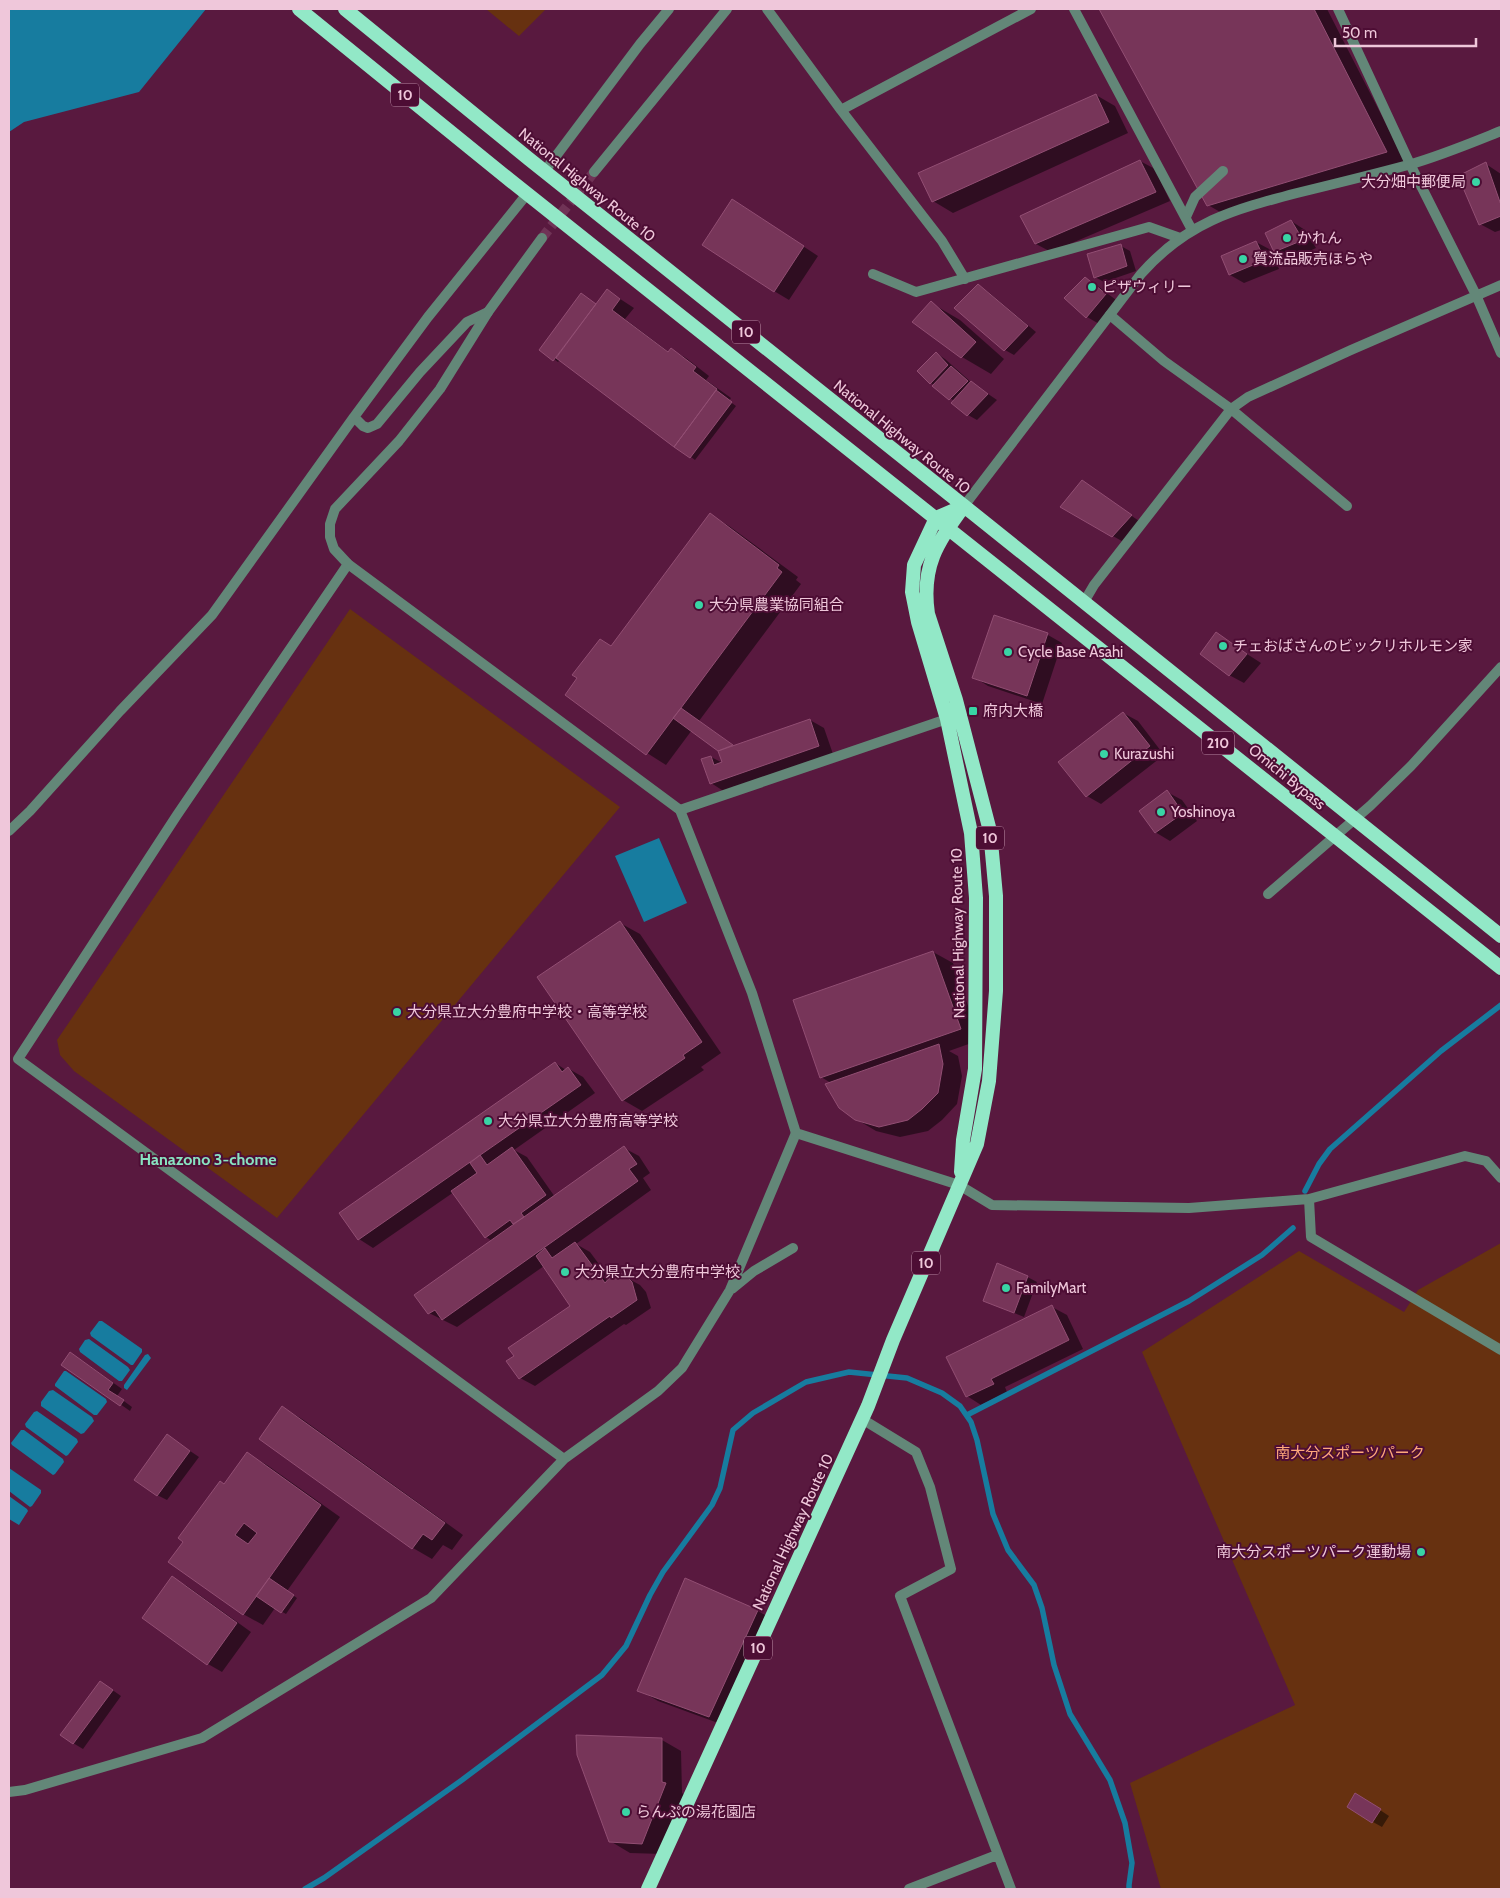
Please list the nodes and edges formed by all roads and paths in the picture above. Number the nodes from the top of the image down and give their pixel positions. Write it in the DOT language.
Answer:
graph roads {
  1 [pos="299,9"];
  2 [pos="345,9"];
  3 [pos="669,9"];
  4 [pos="728,9"];
  5 [pos="767,9"];
  6 [pos="1031,9"];
  7 [pos="1074,9"];
  8 [pos="1338,9"];
  9 [pos="841,110"];
  10 [pos="1501,132"];
  11 [pos="1410,164"];
  12 [pos="1223,171"];
  13 [pos="544,172"];
  14 [pos="594,172"];
  15 [pos="527,194"];
  16 [pos="1186,217"];
  17 [pos="1192,230"];
  18 [pos="542,238"];
  19 [pos="1180,238"];
  20 [pos="873,274"];
  21 [pos="965,279"];
  22 [pos="1501,285"];
  23 [pos="1476,295"];
  24 [pos="488,312"];
  25 [pos="1110,314"];
  26 [pos="1501,353"];
  27 [pos="1231,409"];
  28 [pos="354,417"];
  29 [pos="964,506"];
  30 [pos="1347,506"];
  31 [pos="936,518"];
  32 [pos="948,528"];
  33 [pos="348,564"];
  34 [pos="1084,602"];
  35 [pos="1501,668"];
  36 [pos="947,719"];
  37 [pos="680,810"];
  38 [pos="1355,820"];
  39 [pos="9,831"];
  40 [pos="1336,837"];
  41 [pos="1268,894"];
  42 [pos="1501,936"];
  43 [pos="1501,968"];
  44 [pos="796,1133"];
  45 [pos="1501,1178"];
  46 [pos="960,1185"];
  47 [pos="1309,1199"];
  48 [pos="793,1248"];
  49 [pos="730,1290"];
  50 [pos="1501,1350"];
  51 [pos="865,1412"];
  52 [pos="564,1458"];
  53 [pos="9,1792"];
  54 [pos="997,1855"];
  55 [pos="648,1889"];
  56 [pos="909,1889"];
  57 [pos="1011,1889"];
  1 -- 15 [label="highway, 10"];
  2 -- 13 [label="highway, National Highway Route 10 / 10"];
  3 -- 13 [label="street"];
  4 -- 14 [label="street"];
  5 -- 9 [label="street"];
  6 -- 9 [label="street"];
  7 -- 16 [label="street"];
  8 -- 11 [label="street"];
  9 -- 21 [label="street"];
  10 -- 11 [label="street"];
  11 -- 17 [label="street"];
  11 -- 23 [label="street"];
  12 -- 16 [label="street"];
  13 -- 29 [label="highway, National Highway Route 10 / 10"];
  15 -- 28 [label="street"];
  15 -- 31 [label="highway, 10"];
  16 -- 17 [label="street"];
  17 -- 19 [label="street"];
  18 -- 24 [label="street"];
  19 -- 21 [label="street"];
  19 -- 25 [label="street"];
  20 -- 21 [label="street"];
  22 -- 23 [label="street"];
  23 -- 26 [label="street"];
  23 -- 27 [label="street"];
  24 -- 28 [label="street"];
  24 -- 33 [label="street"];
  25 -- 27 [label="street"];
  25 -- 29 [label="street"];
  27 -- 30 [label="street"];
  27 -- 34 [label="street"];
  28 -- 39 [label="street"];
  29 -- 31 [label="highway"];
  29 -- 32 [label="highway, National Highway Route 10 / 10"];
  29 -- 34 [label="highway, Omichi Bypass / 210"];
  31 -- 32 [label="highway, Omichi Bypass / 210"];
  31 -- 36 [label="highway, National Highway Route 10 / 10"];
  32 -- 40 [label="highway, Omichi Bypass / 210"];
  32 -- 46 [label="highway, National Highway Route 10 / 10"];
  33 -- 37 [label="street"];
  33 -- 52 [label="street"];
  34 -- 38 [label="highway, Omichi Bypass / 210"];
  35 -- 38 [label="street"];
  36 -- 37 [label="street"];
  36 -- 46 [label="highway, National Highway Route 10 / 10"];
  37 -- 44 [label="street"];
  38 -- 40 [label="street"];
  38 -- 42 [label="highway, Omichi Bypass / 210"];
  40 -- 41 [label="street"];
  40 -- 43 [label="highway, Omichi Bypass / 210"];
  44 -- 46 [label="street"];
  44 -- 49 [label="street"];
  45 -- 47 [label="street"];
  46 -- 47 [label="street"];
  46 -- 51 [label="highway, National Highway Route 10 / 10"];
  47 -- 50 [label="street"];
  48 -- 49 [label="street"];
  49 -- 52 [label="street"];
  51 -- 54 [label="street"];
  51 -- 55 [label="highway, National Highway Route 10 / 10"];
  52 -- 53 [label="street"];
  54 -- 56 [label="street"];
  54 -- 57 [label="street"];
}
